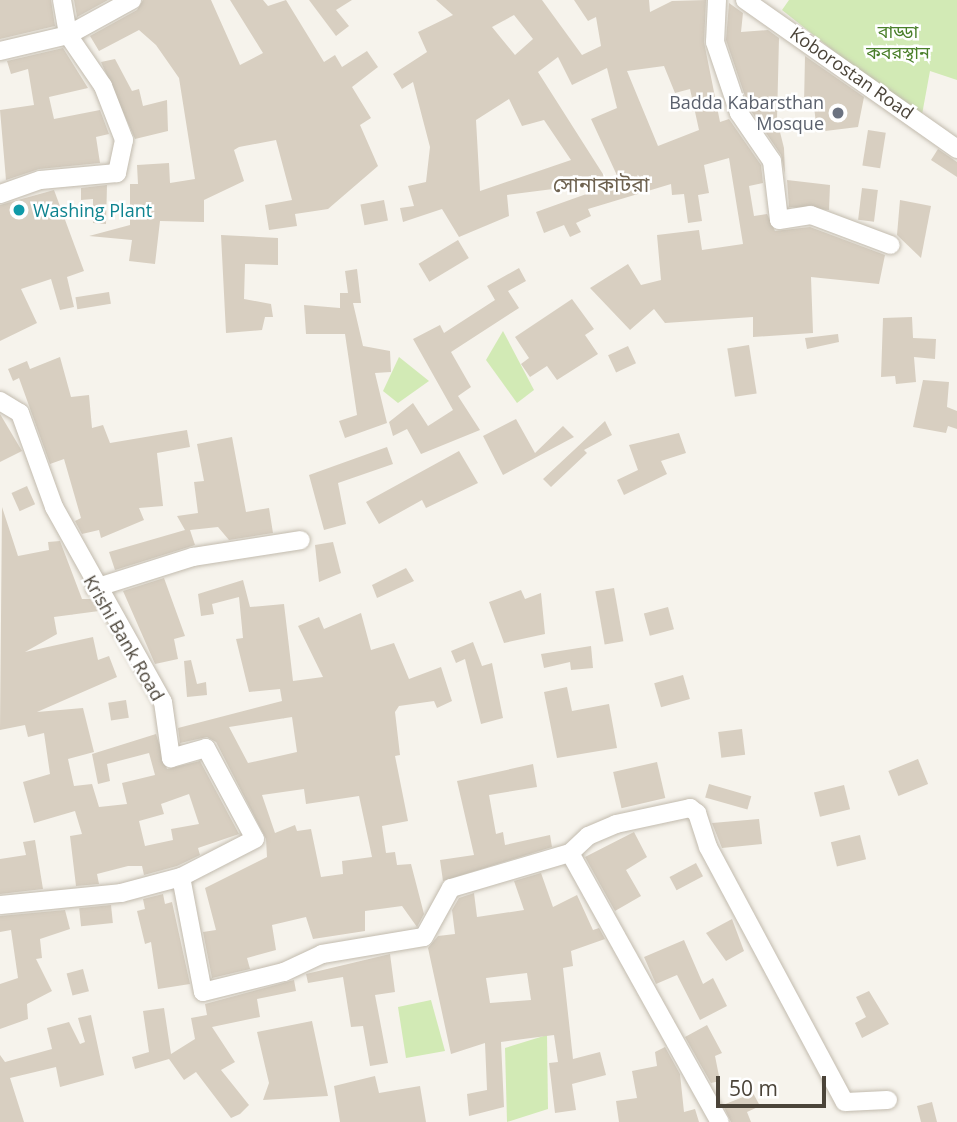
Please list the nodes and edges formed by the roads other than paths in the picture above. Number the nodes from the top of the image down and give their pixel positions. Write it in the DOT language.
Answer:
graph roads {
  1 [pos="62,0"];
  2 [pos="132,0"];
  3 [pos="718,0"];
  4 [pos="745,0"];
  5 [pos="68,35"];
  6 [pos="0,51"];
  7 [pos="957,149"];
  8 [pos="0,194"];
  9 [pos="891,245"];
  10 [pos="0,401"];
  11 [pos="301,540"];
  12 [pos="95,588"];
  13 [pos="570,853"];
  14 [pos="181,877"];
  15 [pos="0,905"];
  16 [pos="888,1100"];
  17 [pos="720,1122"];
  1 -- 5 [label="street"];
  2 -- 5 [label="street"];
  3 -- 9 [label="street"];
  4 -- 7 [label="street, Koborostan Road"];
  5 -- 6 [label="street"];
  5 -- 8 [label="street"];
  10 -- 12 [label="street, Krishi Bank Road"];
  11 -- 12 [label="street"];
  12 -- 14 [label="street, Krishi Bank Road"];
  13 -- 14 [label="street"];
  13 -- 16 [label="street"];
  13 -- 17 [label="street"];
  14 -- 15 [label="street"];
}
